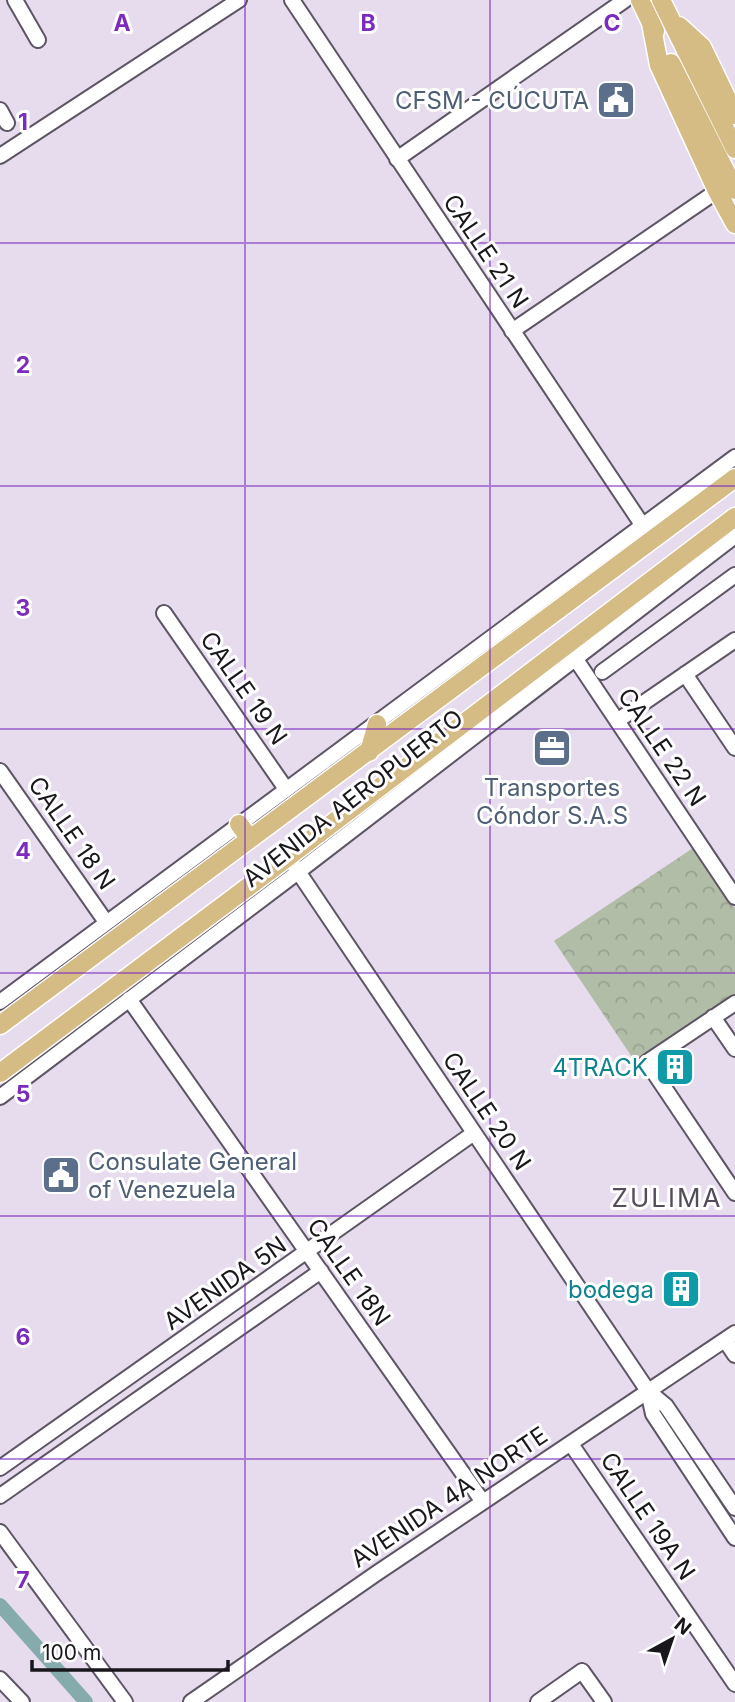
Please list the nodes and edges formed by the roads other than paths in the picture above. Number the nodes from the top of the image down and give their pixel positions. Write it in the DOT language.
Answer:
graph roads {
  1 [pos="15,0"];
  2 [pos="239,0"];
  3 [pos="292,0"];
  4 [pos="625,0"];
  5 [pos="640,0"];
  6 [pos="661,0"];
  7 [pos="671,19"];
  8 [pos="38,40"];
  9 [pos="0,110"];
  10 [pos="735,115"];
  11 [pos="8,123"];
  12 [pos="735,149"];
  13 [pos="0,156"];
  14 [pos="397,159"];
  15 [pos="726,191"];
  16 [pos="735,224"];
  17 [pos="512,331"];
  18 [pos="735,457"];
  19 [pos="735,478"];
  20 [pos="735,517"];
  21 [pos="643,526"];
  22 [pos="735,536"];
  23 [pos="735,575"];
  24 [pos="164,613"];
  25 [pos="735,640"];
  26 [pos="575,658"];
  27 [pos="601,672"];
  28 [pos="685,674"];
  29 [pos="617,721"];
  30 [pos="377,724"];
  31 [pos="735,748"];
  32 [pos="369,752"];
  33 [pos="0,771"];
  34 [pos="401,782"];
  35 [pos="286,789"];
  36 [pos="239,824"];
  37 [pos="250,839"];
  38 [pos="293,865"];
  39 [pos="735,897"];
  40 [pos="106,922"];
  41 [pos="129,999"];
  42 [pos="0,1002"];
  43 [pos="735,1003"];
  44 [pos="713,1017"];
  45 [pos="0,1025"];
  46 [pos="735,1049"];
  47 [pos="0,1073"];
  48 [pos="0,1097"];
  49 [pos="474,1133"];
  50 [pos="735,1193"];
  51 [pos="307,1252"];
  52 [pos="320,1272"];
  53 [pos="730,1337"];
  54 [pos="735,1355"];
  55 [pos="648,1391"];
  56 [pos="571,1444"];
  57 [pos="0,1468"];
  58 [pos="0,1496"];
  59 [pos="483,1503"];
  60 [pos="735,1508"];
  61 [pos="0,1532"];
  62 [pos="735,1538"];
  63 [pos="0,1679"];
  64 [pos="735,1684"];
  65 [pos="22,1702"];
  66 [pos="125,1702"];
  67 [pos="191,1702"];
  68 [pos="538,1702"];
  69 [pos="604,1702"];
  1 -- 8 [label="street"];
  2 -- 13 [label="street"];
  3 -- 14 [label="street, CALLE 21 N"];
  4 -- 14 [label="street"];
  5 -- 15 [label="main road"];
  6 -- 7 [label="main road"];
  7 -- 10 [label="main road"];
  7 -- 12 [label="main road"];
  9 -- 11 [label="street"];
  14 -- 17 [label="street, CALLE 21 N"];
  15 -- 16 [label="main road"];
  15 -- 17 [label="street"];
  17 -- 21 [label="street, CALLE 21 N"];
  18 -- 21 [label="street, AVENIDA AEROPUERTO"];
  19 -- 32 [label="main road, AVENIDA AEROPUERTO"];
  20 -- 34 [label="main road, AVENIDA AEROPUERTO"];
  21 -- 30 [label="street, AVENIDA AEROPUERTO"];
  22 -- 26 [label="street, AVENIDA AEROPUERTO"];
  23 -- 27 [label="street"];
  24 -- 35 [label="street, CALLE 19 N"];
  25 -- 28 [label="street"];
  26 -- 29 [label="street, CALLE 22 N"];
  26 -- 34 [label="street, AVENIDA AEROPUERTO"];
  28 -- 29 [label="street"];
  28 -- 31 [label="street"];
  29 -- 39 [label="street, CALLE 22 N"];
  30 -- 32 [label="main road"];
  30 -- 35 [label="street, AVENIDA AEROPUERTO"];
  32 -- 37 [label="main road, AVENIDA AEROPUERTO"];
  33 -- 40 [label="street, CALLE 18 N"];
  34 -- 38 [label="main road, AVENIDA AEROPUERTO"];
  35 -- 36 [label="street, AVENIDA AEROPUERTO"];
  36 -- 37 [label="main road"];
  36 -- 40 [label="street, AVENIDA AEROPUERTO"];
  37 -- 45 [label="main road, AVENIDA AEROPUERTO"];
  38 -- 41 [label="street, AVENIDA AEROPUERTO"];
  38 -- 47 [label="main road, AVENIDA AEROPUERTO"];
  38 -- 49 [label="street, CALLE 20 N"];
  40 -- 42 [label="street, AVENIDA AEROPUERTO"];
  41 -- 48 [label="street, AVENIDA AEROPUERTO"];
  41 -- 51 [label="street, CALLE 18N"];
  43 -- 44 [label="street"];
  44 -- 46 [label="street"];
  44 -- 50 [label="street"];
  49 -- 51 [label="street, AVENIDA 5N"];
  49 -- 55 [label="street, CALLE 20 N"];
  51 -- 52 [label="street, CALLE 18N"];
  51 -- 57 [label="street, AVENIDA 5N"];
  52 -- 58 [label="street, AVENIDA 5N"];
  52 -- 59 [label="street, CALLE 18N"];
  53 -- 54 [label="street"];
  53 -- 55 [label="street, AVENIDA 4A NORTE"];
  55 -- 56 [label="street, AVENIDA 4A NORTE"];
  55 -- 60 [label="street, CALLE 20 N"];
  55 -- 62 [label="street, CALLE 20 N"];
  56 -- 59 [label="street, AVENIDA 4A NORTE"];
  56 -- 64 [label="street, CALLE 19A N"];
  59 -- 67 [label="street, AVENIDA 4A NORTE"];
  61 -- 66 [label="street"];
  63 -- 65 [label="street"];
  68 -- 69 [label="street"];
}
